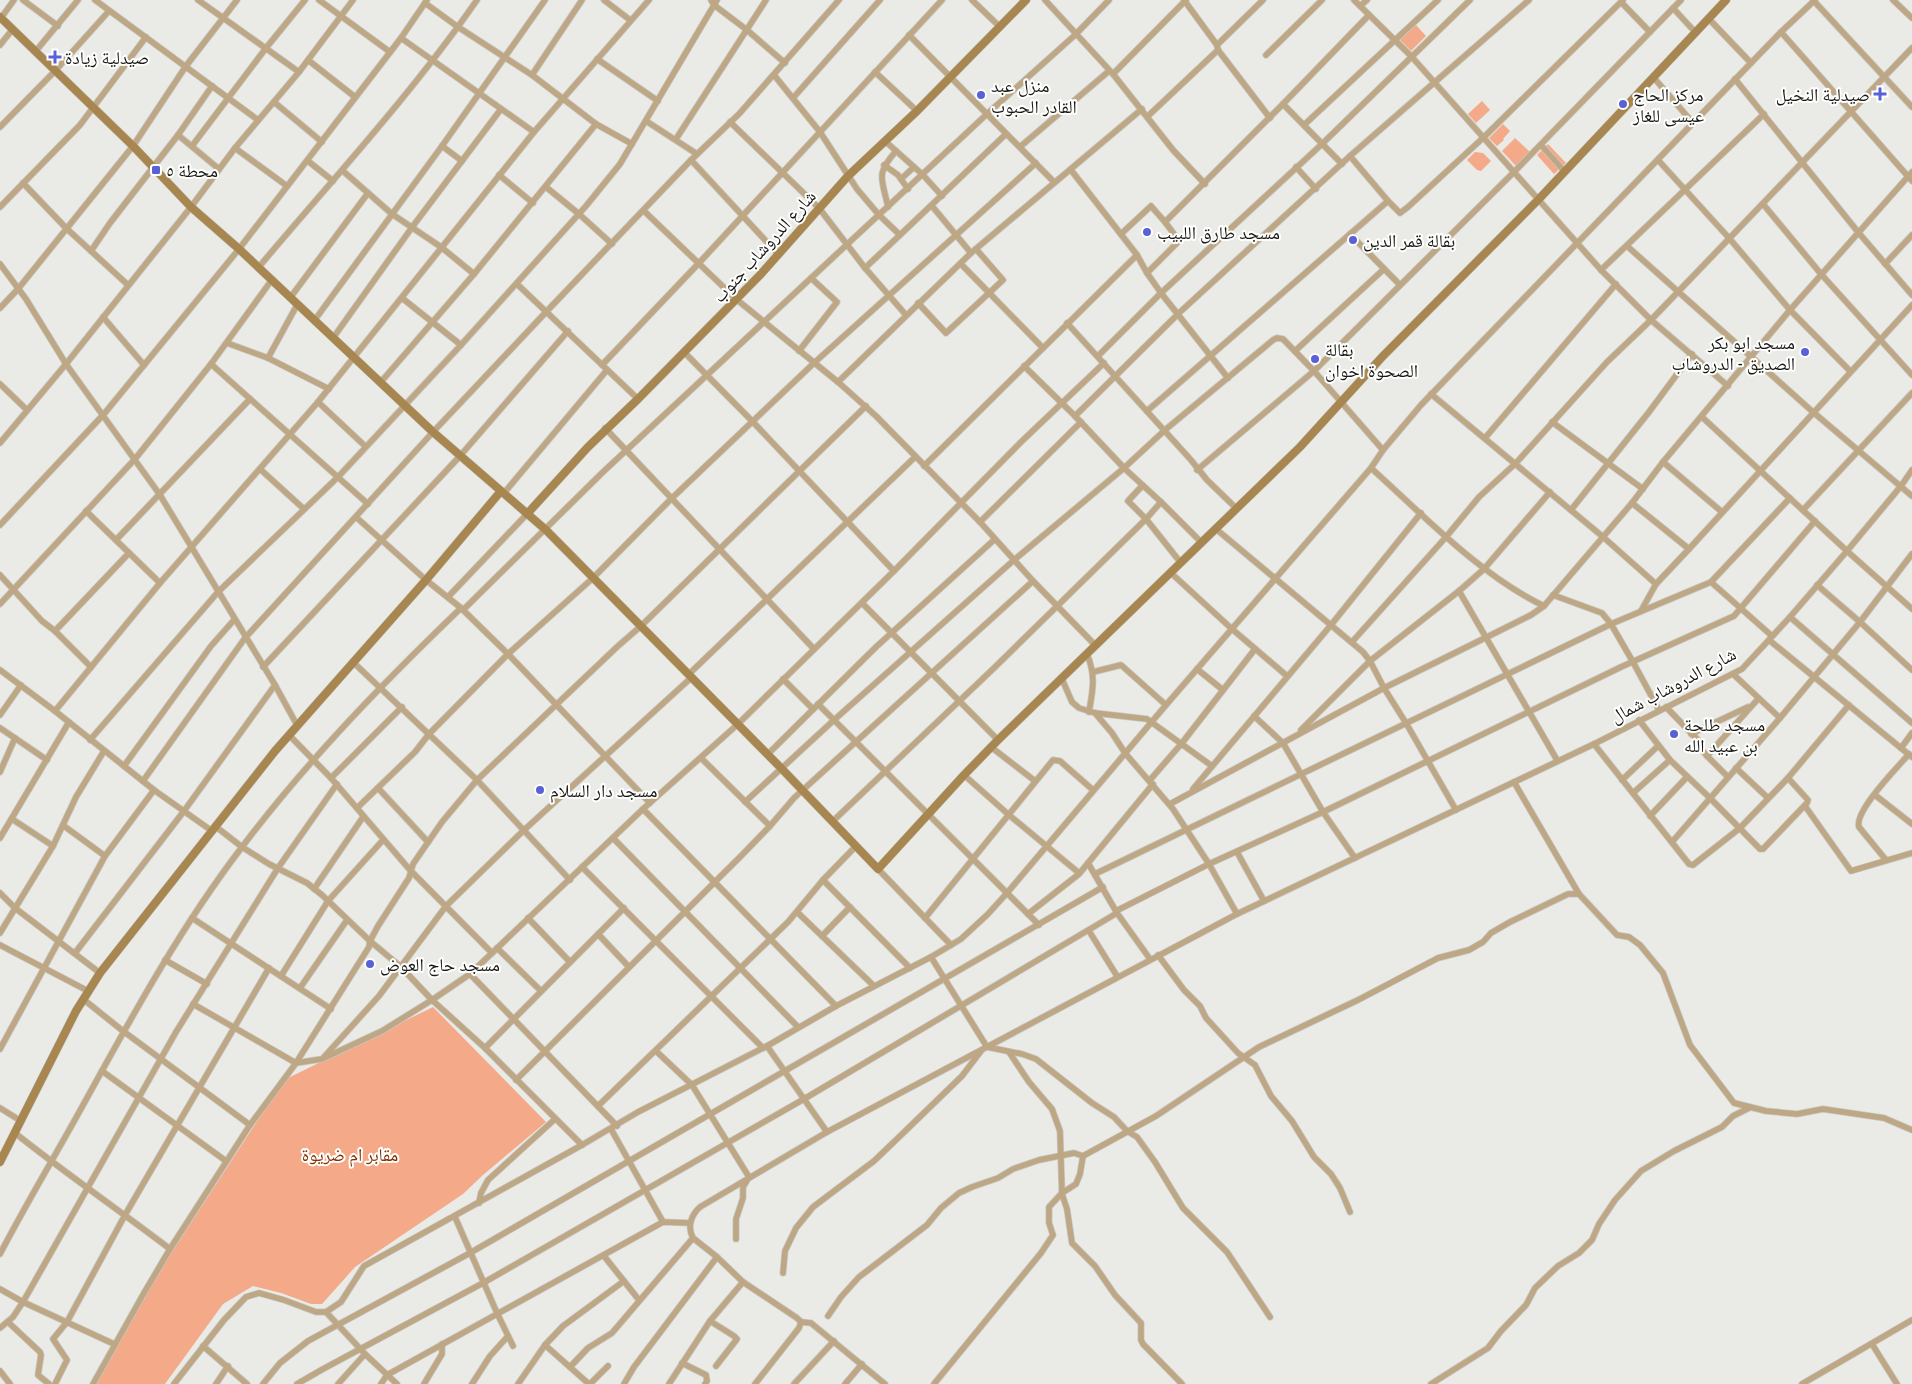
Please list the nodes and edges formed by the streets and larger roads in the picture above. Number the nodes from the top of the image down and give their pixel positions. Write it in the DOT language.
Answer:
graph roads {
  1 [pos="14,0"];
  2 [pos="22,0"];
  3 [pos="78,0"];
  4 [pos="95,0"];
  5 [pos="198,0"];
  6 [pos="237,0"];
  7 [pos="304,0"];
  8 [pos="319,0"];
  9 [pos="353,0"];
  10 [pos="477,0"];
  11 [pos="545,0"];
  12 [pos="582,0"];
  13 [pos="604,0"];
  14 [pos="649,0"];
  15 [pos="766,0"];
  16 [pos="839,0"];
  17 [pos="880,0"];
  18 [pos="942,0"];
  19 [pos="972,0"];
  20 [pos="1026,0"];
  21 [pos="1045,0"];
  22 [pos="1109,0"];
  23 [pos="1185,0"];
  24 [pos="1263,0"];
  25 [pos="1322,0"];
  26 [pos="1354,0"];
  27 [pos="1367,0"];
  28 [pos="1438,0"];
  29 [pos="1470,0"];
  30 [pos="1529,0"];
  31 [pos="1613,0"];
  32 [pos="1681,0"];
  33 [pos="1726,0"];
  34 [pos="1814,0"];
  35 [pos="1893,0"];
  36 [pos="426,2"];
  37 [pos="714,2"];
  38 [pos="1621,3"];
  39 [pos="1360,6"];
  40 [pos="1673,8"];
  41 [pos="109,10"];
  42 [pos="1369,15"];
  43 [pos="341,16"];
  44 [pos="223,17"];
  45 [pos="0,18"];
  46 [pos="1912,18"];
  47 [pos="1709,19"];
  48 [pos="630,20"];
  49 [pos="58,26"];
  50 [pos="458,27"];
  51 [pos="1000,27"];
  52 [pos="12,30"];
  53 [pos="747,30"];
  54 [pos="1650,32"];
  55 [pos="1781,32"];
  56 [pos="1696,33"];
  57 [pos="909,35"];
  58 [pos="1075,35"];
  59 [pos="146,37"];
  60 [pos="401,38"];
  61 [pos="1396,40"];
  62 [pos="0,45"];
  63 [pos="266,48"];
  64 [pos="1218,48"];
  65 [pos="1912,49"];
  66 [pos="35,52"];
  67 [pos="390,52"];
  68 [pos="1266,55"];
  69 [pos="1411,56"];
  70 [pos="505,58"];
  71 [pos="597,59"];
  72 [pos="308,60"];
  73 [pos="431,61"];
  74 [pos="785,63"];
  75 [pos="1751,63"];
  76 [pos="186,66"];
  77 [pos="55,71"];
  78 [pos="298,72"];
  79 [pos="875,72"];
  80 [pos="1111,72"];
  81 [pos="774,74"];
  82 [pos="532,75"];
  83 [pos="951,77"];
  84 [pos="1654,78"];
  85 [pos="1885,78"];
  86 [pos="1735,79"];
  87 [pos="1434,82"];
  88 [pos="212,86"];
  89 [pos="479,93"];
  90 [pos="355,97"];
  91 [pos="228,98"];
  92 [pos="793,98"];
  93 [pos="563,100"];
  94 [pos="658,101"];
  95 [pos="274,102"];
  96 [pos="1283,104"];
  97 [pos="1911,105"];
  98 [pos="94,108"];
  99 [pos="501,109"];
  100 [pos="1142,109"];
  101 [pos="917,110"];
  102 [pos="1851,112"];
  103 [pos="988,113"];
  104 [pos="1764,114"];
  105 [pos="1148,116"];
  106 [pos="1270,118"];
  107 [pos="258,120"];
  108 [pos="646,121"];
  109 [pos="730,122"];
  110 [pos="1692,123"];
  111 [pos="596,124"];
  112 [pos="1304,125"];
  113 [pos="0,127"];
  114 [pos="534,132"];
  115 [pos="820,132"];
  116 [pos="1006,134"];
  117 [pos="178,135"];
  118 [pos="1484,138"];
  119 [pos="676,139"];
  120 [pos="885,141"];
  121 [pos="322,142"];
  122 [pos="632,144"];
  123 [pos="1322,144"];
  124 [pos="1541,145"];
  125 [pos="133,146"];
  126 [pos="192,146"];
  127 [pos="442,146"];
  128 [pos="1021,146"];
  129 [pos="236,148"];
  130 [pos="896,151"];
  131 [pos="697,154"];
  132 [pos="1350,156"];
  133 [pos="691,160"];
  134 [pos="1658,160"];
  135 [pos="308,161"];
  136 [pos="462,161"];
  137 [pos="1036,162"];
  138 [pos="1803,163"];
  139 [pos="1342,164"];
  140 [pos="884,165"];
  141 [pos="914,167"];
  142 [pos="1296,167"];
  143 [pos="154,168"];
  144 [pos="219,168"];
  145 [pos="1071,170"];
  146 [pos="343,171"];
  147 [pos="783,172"];
  148 [pos="1565,172"];
  149 [pos="1514,173"];
  150 [pos="499,175"];
  151 [pos="923,175"];
  152 [pos="848,176"];
  153 [pos="1911,177"];
  154 [pos="901,179"];
  155 [pos="333,181"];
  156 [pos="1054,182"];
  157 [pos="23,184"];
  158 [pos="1205,184"];
  159 [pos="287,186"];
  160 [pos="546,187"];
  161 [pos="908,189"];
  162 [pos="1316,189"];
  163 [pos="1686,189"];
  164 [pos="368,193"];
  165 [pos="942,196"];
  166 [pos="1538,200"];
  167 [pos="1388,202"];
  168 [pos="533,203"];
  169 [pos="1763,204"];
  170 [pos="932,206"];
  171 [pos="0,207"];
  172 [pos="191,207"];
  173 [pos="888,207"];
  174 [pos="819,208"];
  175 [pos="644,210"];
  176 [pos="392,214"];
  177 [pos="579,214"];
  178 [pos="879,215"];
  179 [pos="743,216"];
  180 [pos="1165,222"];
  181 [pos="413,226"];
  182 [pos="66,228"];
  183 [pos="1858,232"];
  184 [pos="1121,234"];
  185 [pos="1350,234"];
  186 [pos="900,235"];
  187 [pos="956,235"];
  188 [pos="1912,235"];
  189 [pos="1729,238"];
  190 [pos="1576,243"];
  191 [pos="612,244"];
  192 [pos="847,244"];
  193 [pos="1627,246"];
  194 [pos="441,248"];
  195 [pos="239,249"];
  196 [pos="91,251"];
  197 [pos="974,251"];
  198 [pos="778,254"];
  199 [pos="1137,254"];
  200 [pos="699,263"];
  201 [pos="0,264"];
  202 [pos="961,264"];
  203 [pos="1885,264"];
  204 [pos="258,268"];
  205 [pos="865,268"];
  206 [pos="1384,269"];
  207 [pos="1601,270"];
  208 [pos="1147,272"];
  209 [pos="474,274"];
  210 [pos="1821,274"];
  211 [pos="811,278"];
  212 [pos="271,281"];
  213 [pos="517,284"];
  214 [pos="1616,284"];
  215 [pos="128,285"];
  216 [pos="1400,285"];
  217 [pos="18,288"];
  218 [pos="1679,291"];
  219 [pos="988,293"];
  220 [pos="1161,293"];
  221 [pos="888,295"];
  222 [pos="1912,295"];
  223 [pos="290,298"];
  224 [pos="402,298"];
  225 [pos="736,299"];
  226 [pos="918,303"];
  227 [pos="297,305"];
  228 [pos="1912,305"];
  229 [pos="0,308"];
  230 [pos="1790,310"];
  231 [pos="547,311"];
  232 [pos="1179,313"];
  233 [pos="906,315"];
  234 [pos="103,317"];
  235 [pos="1651,320"];
  236 [pos="314,321"];
  237 [pos="433,322"];
  238 [pos="764,322"];
  239 [pos="1068,323"];
  240 [pos="568,331"];
  241 [pos="333,338"];
  242 [pos="1880,339"];
  243 [pos="227,342"];
  244 [pos="461,346"];
  245 [pos="1043,348"];
  246 [pos="799,351"];
  247 [pos="1296,351"];
  248 [pos="684,352"];
  249 [pos="1692,354"];
  250 [pos="1212,355"];
  251 [pos="1098,356"];
  252 [pos="1752,356"];
  253 [pos="268,358"];
  254 [pos="354,359"];
  255 [pos="1104,363"];
  256 [pos="66,364"];
  257 [pos="211,364"];
  258 [pos="814,364"];
  259 [pos="144,365"];
  260 [pos="1024,366"];
  261 [pos="605,367"];
  262 [pos="1314,371"];
  263 [pos="1850,371"];
  264 [pos="1912,375"];
  265 [pos="708,376"];
  266 [pos="1115,377"];
  267 [pos="1228,378"];
  268 [pos="838,382"];
  269 [pos="380,383"];
  270 [pos="0,384"];
  271 [pos="1728,386"];
  272 [pos="329,389"];
  273 [pos="1431,394"];
  274 [pos="1912,394"];
  275 [pos="250,399"];
  276 [pos="638,399"];
  277 [pos="1342,401"];
  278 [pos="318,402"];
  279 [pos="1062,403"];
  280 [pos="404,405"];
  281 [pos="866,406"];
  282 [pos="27,410"];
  283 [pos="1147,411"];
  284 [pos="1813,412"];
  285 [pos="104,414"];
  286 [pos="1075,416"];
  287 [pos="1702,416"];
  288 [pos="753,422"];
  289 [pos="1081,422"];
  290 [pos="1552,422"];
  291 [pos="606,428"];
  292 [pos="1164,430"];
  293 [pos="433,432"];
  294 [pos="290,435"];
  295 [pos="1485,438"];
  296 [pos="0,442"];
  297 [pos="365,446"];
  298 [pos="1383,450"];
  299 [pos="626,451"];
  300 [pos="1859,451"];
  301 [pos="460,456"];
  302 [pos="915,457"];
  303 [pos="135,459"];
  304 [pos="1663,462"];
  305 [pos="1516,463"];
  306 [pos="1608,464"];
  307 [pos="924,466"];
  308 [pos="1124,468"];
  309 [pos="1371,468"];
  310 [pos="260,469"];
  311 [pos="1198,470"];
  312 [pos="1912,470"];
  313 [pos="799,471"];
  314 [pos="1760,471"];
  315 [pos="338,477"];
  316 [pos="1142,486"];
  317 [pos="1901,486"];
  318 [pos="1643,489"];
  319 [pos="502,492"];
  320 [pos="1550,492"];
  321 [pos="160,495"];
  322 [pos="1912,496"];
  323 [pos="1790,498"];
  324 [pos="671,499"];
  325 [pos="960,502"];
  326 [pos="1161,502"];
  327 [pos="1632,503"];
  328 [pos="368,504"];
  329 [pos="1236,508"];
  330 [pos="304,509"];
  331 [pos="1571,510"];
  332 [pos="1803,510"];
  333 [pos="86,511"];
  334 [pos="1722,512"];
  335 [pos="1421,513"];
  336 [pos="527,514"];
  337 [pos="356,517"];
  338 [pos="1146,519"];
  339 [pos="1815,521"];
  340 [pos="849,522"];
  341 [pos="980,522"];
  342 [pos="0,525"];
  343 [pos="1216,529"];
  344 [pos="546,530"];
  345 [pos="1602,536"];
  346 [pos="1446,537"];
  347 [pos="995,539"];
  348 [pos="116,540"];
  349 [pos="381,541"];
  350 [pos="1202,543"];
  351 [pos="191,547"];
  352 [pos="718,549"];
  353 [pos="1689,549"];
  354 [pos="1846,551"];
  355 [pos="129,553"];
  356 [pos="1912,554"];
  357 [pos="1014,560"];
  358 [pos="1181,563"];
  359 [pos="1484,569"];
  360 [pos="894,571"];
  361 [pos="1171,572"];
  362 [pos="0,575"];
  363 [pos="593,578"];
  364 [pos="1276,578"];
  365 [pos="426,580"];
  366 [pos="1033,581"];
  367 [pos="1711,582"];
  368 [pos="160,583"];
  369 [pos="1656,584"];
  370 [pos="1817,585"];
  371 [pos="1887,587"];
  372 [pos="13,589"];
  373 [pos="1459,591"];
  374 [pos="218,592"];
  375 [pos="1553,595"];
  376 [pos="448,597"];
  377 [pos="767,599"];
  378 [pos="862,603"];
  379 [pos="0,604"];
  380 [pos="1056,606"];
  381 [pos="1544,606"];
  382 [pos="1741,608"];
  383 [pos="462,609"];
  384 [pos="1912,610"];
  385 [pos="1641,611"];
  386 [pos="1790,617"];
  387 [pos="234,620"];
  388 [pos="1860,622"];
  389 [pos="1611,624"];
  390 [pos="1330,625"];
  391 [pos="641,626"];
  392 [pos="1232,629"];
  393 [pos="55,631"];
  394 [pos="891,634"];
  395 [pos="245,638"];
  396 [pos="1487,638"];
  397 [pos="1771,638"];
  398 [pos="1352,642"];
  399 [pos="1095,645"];
  400 [pos="814,649"];
  401 [pos="1255,649"];
  402 [pos="910,653"];
  403 [pos="1833,653"];
  404 [pos="508,654"];
  405 [pos="1087,654"];
  406 [pos="1370,661"];
  407 [pos="1633,662"];
  408 [pos="354,663"];
  409 [pos="91,667"];
  410 [pos="263,667"];
  411 [pos="1197,669"];
  412 [pos="0,670"];
  413 [pos="1912,670"];
  414 [pos="1093,672"];
  415 [pos="930,673"];
  416 [pos="1733,674"];
  417 [pos="1508,675"];
  418 [pos="690,676"];
  419 [pos="1287,676"];
  420 [pos="1814,676"];
  421 [pos="783,679"];
  422 [pos="1062,679"];
  423 [pos="21,685"];
  424 [pos="275,685"];
  425 [pos="381,687"];
  426 [pos="1384,688"];
  427 [pos="1223,690"];
  428 [pos="1758,699"];
  429 [pos="959,701"];
  430 [pos="558,705"];
  431 [pos="1166,705"];
  432 [pos="1849,705"];
  433 [pos="815,706"];
  434 [pos="1752,706"];
  435 [pos="402,707"];
  436 [pos="1666,707"];
  437 [pos="1659,710"];
  438 [pos="55,711"];
  439 [pos="1530,711"];
  440 [pos="1092,712"];
  441 [pos="0,716"];
  442 [pos="1254,716"];
  443 [pos="1780,718"];
  444 [pos="834,720"];
  445 [pos="1639,720"];
  446 [pos="1152,721"];
  447 [pos="69,722"];
  448 [pos="1406,723"];
  449 [pos="1912,723"];
  450 [pos="738,724"];
  451 [pos="297,725"];
  452 [pos="0,728"];
  453 [pos="1912,733"];
  454 [pos="430,734"];
  455 [pos="1297,734"];
  456 [pos="1691,734"];
  457 [pos="289,735"];
  458 [pos="15,738"];
  459 [pos="90,740"];
  460 [pos="998,740"];
  461 [pos="856,741"];
  462 [pos="1182,743"];
  463 [pos="1283,743"];
  464 [pos="1594,744"];
  465 [pos="1658,746"];
  466 [pos="991,747"];
  467 [pos="1901,748"];
  468 [pos="104,751"];
  469 [pos="1125,753"];
  470 [pos="768,754"];
  471 [pos="606,756"];
  472 [pos="1707,756"];
  473 [pos="1910,756"];
  474 [pos="701,758"];
  475 [pos="48,760"];
  476 [pos="312,760"];
  477 [pos="1558,760"];
  478 [pos="1670,760"];
  479 [pos="1428,761"];
  480 [pos="124,766"];
  481 [pos="1212,766"];
  482 [pos="781,768"];
  483 [pos="1736,768"];
  484 [pos="885,770"];
  485 [pos="0,772"];
  486 [pos="964,775"];
  487 [pos="1302,775"];
  488 [pos="1728,777"];
  489 [pos="331,778"];
  490 [pos="1686,778"];
  491 [pos="1788,778"];
  492 [pos="477,780"];
  493 [pos="1622,780"];
  494 [pos="1035,781"];
  495 [pos="143,782"];
  496 [pos="1151,782"];
  497 [pos="1514,782"];
  498 [pos="337,784"];
  499 [pos="378,788"];
  500 [pos="154,790"];
  501 [pos="802,790"];
  502 [pos="1093,790"];
  503 [pos="1190,793"];
  504 [pos="1632,793"];
  505 [pos="1875,795"];
  506 [pos="1710,798"];
  507 [pos="1768,798"];
  508 [pos="745,802"];
  509 [pos="650,803"];
  510 [pos="1170,804"];
  511 [pos="1805,806"];
  512 [pos="356,808"];
  513 [pos="643,809"];
  514 [pos="1456,810"];
  515 [pos="184,811"];
  516 [pos="1323,812"];
  517 [pos="927,815"];
  518 [pos="1009,815"];
  519 [pos="1650,816"];
  520 [pos="363,817"];
  521 [pos="12,819"];
  522 [pos="833,821"];
  523 [pos="1912,824"];
  524 [pos="64,826"];
  525 [pos="770,826"];
  526 [pos="214,828"];
  527 [pos="1740,828"];
  528 [pos="1187,830"];
  529 [pos="523,832"];
  530 [pos="0,838"];
  531 [pos="613,838"];
  532 [pos="383,840"];
  533 [pos="428,842"];
  534 [pos="1672,842"];
  535 [pos="53,846"];
  536 [pos="856,846"];
  537 [pos="1046,846"];
  538 [pos="242,847"];
  539 [pos="1237,852"];
  540 [pos="1912,853"];
  541 [pos="105,856"];
  542 [pos="1355,858"];
  543 [pos="972,859"];
  544 [pos="1886,860"];
  545 [pos="1088,863"];
  546 [pos="1209,864"];
  547 [pos="582,867"];
  548 [pos="278,868"];
  549 [pos="878,869"];
  550 [pos="410,870"];
  551 [pos="1079,873"];
  552 [pos="1095,874"];
  553 [pos="570,880"];
  554 [pos="823,880"];
  555 [pos="714,883"];
  556 [pos="1103,887"];
  557 [pos="314,889"];
  558 [pos="0,893"];
  559 [pos="1007,893"];
  560 [pos="1579,894"];
  561 [pos="328,901"];
  562 [pos="1264,901"];
  563 [pos="446,906"];
  564 [pos="850,907"];
  565 [pos="15,908"];
  566 [pos="624,908"];
  567 [pos="685,911"];
  568 [pos="797,912"];
  569 [pos="1117,912"];
  570 [pos="1028,914"];
  571 [pos="1237,914"];
  572 [pos="192,918"];
  573 [pos="528,918"];
  574 [pos="925,918"];
  575 [pos="347,920"];
  576 [pos="1039,925"];
  577 [pos="1089,931"];
  578 [pos="0,933"];
  579 [pos="598,934"];
  580 [pos="822,936"];
  581 [pos="656,940"];
  582 [pos="770,940"];
  583 [pos="58,941"];
  584 [pos="370,941"];
  585 [pos="232,943"];
  586 [pos="0,945"];
  587 [pos="951,945"];
  588 [pos="494,950"];
  589 [pos="75,953"];
  590 [pos="1158,955"];
  591 [pos="932,957"];
  592 [pos="1150,959"];
  593 [pos="165,960"];
  594 [pos="570,962"];
  595 [pos="629,966"];
  596 [pos="401,967"];
  597 [pos="269,968"];
  598 [pos="740,968"];
  599 [pos="910,968"];
  600 [pos="43,969"];
  601 [pos="100,973"];
  602 [pos="470,974"];
  603 [pos="281,976"];
  604 [pos="1117,976"];
  605 [pos="945,979"];
  606 [pos="207,984"];
  607 [pos="874,986"];
  608 [pos="300,988"];
  609 [pos="88,991"];
  610 [pos="541,991"];
  611 [pos="711,996"];
  612 [pos="83,999"];
  613 [pos="432,1000"];
  614 [pos="193,1004"];
  615 [pos="836,1006"];
  616 [pos="962,1006"];
  617 [pos="331,1009"];
  618 [pos="514,1019"];
  619 [pos="798,1027"];
  620 [pos="234,1028"];
  621 [pos="123,1031"];
  622 [pos="765,1047"];
  623 [pos="485,1048"];
  624 [pos="984,1048"];
  625 [pos="0,1049"];
  626 [pos="544,1050"];
  627 [pos="656,1051"];
  628 [pos="1009,1052"];
  629 [pos="1244,1057"];
  630 [pos="161,1058"];
  631 [pos="322,1060"];
  632 [pos="296,1064"];
  633 [pos="102,1071"];
  634 [pos="786,1071"];
  635 [pos="516,1080"];
  636 [pos="692,1085"];
  637 [pos="200,1088"];
  638 [pos="139,1096"];
  639 [pos="804,1099"];
  640 [pos="598,1106"];
  641 [pos="0,1108"];
  642 [pos="1749,1108"];
  643 [pos="710,1114"];
  644 [pos="555,1119"];
  645 [pos="21,1121"];
  646 [pos="178,1125"];
  647 [pos="250,1125"];
  648 [pos="614,1127"];
  649 [pos="1912,1130"];
  650 [pos="1127,1131"];
  651 [pos="827,1132"];
  652 [pos="15,1133"];
  653 [pos="727,1143"];
  654 [pos="582,1145"];
  655 [pos="1061,1155"];
  656 [pos="1083,1156"];
  657 [pos="226,1161"];
  658 [pos="628,1161"];
  659 [pos="0,1162"];
  660 [pos="52,1162"];
  661 [pos="749,1177"];
  662 [pos="88,1187"];
  663 [pos="645,1190"];
  664 [pos="1062,1193"];
  665 [pos="479,1203"];
  666 [pos="1350,1212"];
  667 [pos="125,1215"];
  668 [pos="455,1217"];
  669 [pos="663,1222"];
  670 [pos="690,1223"];
  671 [pos="693,1238"];
  672 [pos="736,1238"];
  673 [pos="170,1249"];
  674 [pos="0,1254"];
  675 [pos="470,1254"];
  676 [pos="604,1256"];
  677 [pos="717,1257"];
  678 [pos="782,1274"];
  679 [pos="624,1281"];
  680 [pos="743,1282"];
  681 [pos="484,1283"];
  682 [pos="0,1289"];
  683 [pos="639,1300"];
  684 [pos="23,1302"];
  685 [pos="326,1312"];
  686 [pos="497,1313"];
  687 [pos="828,1316"];
  688 [pos="1270,1317"];
  689 [pos="1912,1320"];
  690 [pos="710,1321"];
  691 [pos="8,1322"];
  692 [pos="67,1322"];
  693 [pos="801,1322"];
  694 [pos="337,1325"];
  695 [pos="0,1328"];
  696 [pos="508,1336"];
  697 [pos="834,1341"];
  698 [pos="114,1344"];
  699 [pos="442,1344"];
  700 [pos="1872,1344"];
  701 [pos="545,1345"];
  702 [pos="203,1346"];
  703 [pos="514,1346"];
  704 [pos="360,1349"];
  705 [pos="365,1354"];
  706 [pos="682,1363"];
  707 [pos="862,1364"];
  708 [pos="228,1366"];
  709 [pos="608,1366"];
  710 [pos="716,1366"];
  711 [pos="570,1367"];
  712 [pos="0,1371"];
  713 [pos="387,1375"];
  714 [pos="10,1384"];
  715 [pos="48,1384"];
  716 [pos="55,1384"];
  717 [pos="92,1384"];
  718 [pos="174,1384"];
  719 [pos="216,1384"];
  720 [pos="247,1384"];
  721 [pos="263,1384"];
  722 [pos="297,1384"];
  723 [pos="338,1384"];
  724 [pos="381,1384"];
  725 [pos="397,1384"];
  726 [pos="424,1384"];
  727 [pos="472,1384"];
  728 [pos="518,1384"];
  729 [pos="590,1384"];
  730 [pos="624,1384"];
  731 [pos="668,1384"];
  732 [pos="705,1384"];
  733 [pos="756,1384"];
  734 [pos="794,1384"];
  735 [pos="844,1384"];
  736 [pos="885,1384"];
  737 [pos="934,1384"];
  738 [pos="1182,1384"];
  739 [pos="1431,1384"];
  740 [pos="1802,1384"];
  741 [pos="1897,1384"];
  1 -- 45 [label="street"];
  2 -- 49 [label="street"];
  3 -- 49 [label="street"];
  4 -- 41 [label="street"];
  5 -- 44 [label="street"];
  6 -- 44 [label="street"];
  7 -- 63 [label="street"];
  8 -- 43 [label="street"];
  9 -- 43 [label="street"];
  10 -- 50 [label="street"];
  11 -- 70 [label="street"];
  12 -- 82 [label="street"];
  13 -- 48 [label="street"];
  14 -- 48 [label="street"];
  15 -- 53 [label="street"];
  16 -- 74 [label="street"];
  17 -- 92 [label="street"];
  18 -- 57 [label="street"];
  19 -- 51 [label="street"];
  20 -- 51 [label="street, شارع الدروشاب جنوب"];
  21 -- 58 [label="street"];
  22 -- 58 [label="street"];
  23 -- 64 [label="street"];
  23 -- 80 [label="street"];
  24 -- 64 [label="street"];
  25 -- 68 [label="street"];
  26 -- 39 [label="street"];
  27 -- 39 [label="street"];
  28 -- 61 [label="street"];
  29 -- 69 [label="street"];
  30 -- 87 [label="street"];
  31 -- 38 [label="street"];
  32 -- 40 [label="street"];
  33 -- 47 [label="street"];
  34 -- 55 [label="street"];
  34 -- 85 [label="street"];
  35 -- 46 [label="street"];
  36 -- 50 [label="street"];
  36 -- 60 [label="street"];
  37 -- 53 [label="street"];
  37 -- 94 [label="street"];
  38 -- 54 [label="street"];
  38 -- 118 [label="street"];
  39 -- 42 [label="street"];
  40 -- 54 [label="street"];
  40 -- 56 [label="street"];
  41 -- 59 [label="street"];
  41 -- 77 [label="street"];
  42 -- 61 [label="street"];
  42 -- 96 [label="street"];
  43 -- 67 [label="street"];
  43 -- 72 [label="street"];
  44 -- 63 [label="street"];
  44 -- 76 [label="street"];
  45 -- 52 [label="street"];
  47 -- 56 [label="street"];
  47 -- 75 [label="street"];
  48 -- 71 [label="street"];
  49 -- 66 [label="street"];
  50 -- 70 [label="street"];
  50 -- 73 [label="street"];
  51 -- 83 [label="street, شارع الدروشاب جنوب"];
  52 -- 62 [label="street"];
  52 -- 66 [label="street"];
  53 -- 74 [label="street"];
  53 -- 119 [label="street"];
  54 -- 124 [label="street"];
  55 -- 75 [label="street"];
  55 -- 102 [label="street"];
  56 -- 84 [label="street"];
  57 -- 79 [label="street"];
  57 -- 83 [label="street"];
  58 -- 80 [label="street"];
  58 -- 103 [label="street"];
  59 -- 76 [label="street"];
  59 -- 98 [label="street"];
  60 -- 67 [label="street"];
  60 -- 73 [label="street"];
  61 -- 69 [label="street"];
  61 -- 112 [label="street"];
  63 -- 78 [label="street"];
  63 -- 91 [label="street"];
  64 -- 105 [label="street"];
  64 -- 106 [label="street"];
  65 -- 85 [label="street"];
  66 -- 77 [label="street"];
  67 -- 90 [label="street"];
  69 -- 87 [label="street"];
  69 -- 123 [label="street"];
  70 -- 82 [label="street"];
  70 -- 89 [label="street"];
  71 -- 93 [label="street"];
  71 -- 94 [label="street"];
  72 -- 78 [label="street"];
  72 -- 90 [label="street"];
  73 -- 89 [label="street"];
  73 -- 146 [label="street"];
  74 -- 81 [label="street"];
  75 -- 86 [label="street"];
  76 -- 88 [label="street"];
  76 -- 125 [label="street"];
  77 -- 98 [label="street"];
  77 -- 113 [label="street"];
  78 -- 95 [label="street"];
  79 -- 101 [label="street"];
  79 -- 115 [label="street"];
  80 -- 100 [label="street"];
  80 -- 128 [label="street"];
  81 -- 92 [label="street"];
  81 -- 109 [label="street"];
  82 -- 93 [label="street"];
  83 -- 101 [label="street, شارع الدروشاب جنوب"];
  83 -- 103 [label="street"];
  84 -- 110 [label="street"];
  84 -- 148 [label="street"];
  85 -- 97 [label="street"];
  85 -- 102 [label="street"];
  86 -- 104 [label="street"];
  86 -- 110 [label="street"];
  87 -- 118 [label="street"];
  87 -- 132 [label="street"];
  88 -- 91 [label="street"];
  88 -- 117 [label="street"];
  89 -- 99 [label="street"];
  89 -- 127 [label="street"];
  90 -- 121 [label="street"];
  91 -- 107 [label="street"];
  91 -- 126 [label="street"];
  92 -- 115 [label="street"];
  93 -- 111 [label="street"];
  93 -- 114 [label="street"];
  94 -- 108 [label="street"];
  95 -- 107 [label="street"];
  95 -- 121 [label="street"];
  96 -- 106 [label="street"];
  96 -- 112 [label="street"];
  98 -- 125 [label="street"];
  98 -- 157 [label="street"];
  99 -- 114 [label="street"];
  99 -- 136 [label="street"];
  100 -- 105 [label="street"];
  100 -- 145 [label="street"];
  101 -- 120 [label="street, شارع الدروشاب جنوب"];
  102 -- 138 [label="street"];
  102 -- 153 [label="street"];
  103 -- 116 [label="street"];
  103 -- 151 [label="street"];
  104 -- 138 [label="street"];
  104 -- 163 [label="street"];
  105 -- 158 [label="street"];
  106 -- 158 [label="street"];
  107 -- 129 [label="street"];
  108 -- 119 [label="street"];
  108 -- 122 [label="street"];
  109 -- 131 [label="street"];
  109 -- 147 [label="street"];
  110 -- 134 [label="street"];
  111 -- 122 [label="street"];
  111 -- 160 [label="street"];
  112 -- 123 [label="street"];
  114 -- 150 [label="street"];
  115 -- 147 [label="street"];
  115 -- 152 [label="street"];
  116 -- 128 [label="street"];
  116 -- 165 [label="street"];
  117 -- 126 [label="street"];
  117 -- 143 [label="street"];
  118 -- 149 [label="street"];
  118 -- 167 [label="street"];
  119 -- 131 [label="street"];
  120 -- 130 [label="street"];
  120 -- 152 [label="street, شارع الدروشاب جنوب"];
  121 -- 135 [label="street"];
  122 -- 177 [label="street"];
  123 -- 139 [label="street"];
  123 -- 142 [label="street"];
  124 -- 148 [label="street"];
  124 -- 149 [label="street"];
  125 -- 143 [label="street"];
  125 -- 182 [label="street"];
  126 -- 144 [label="street"];
  127 -- 136 [label="street"];
  127 -- 176 [label="street"];
  128 -- 137 [label="street"];
  129 -- 144 [label="street"];
  129 -- 159 [label="street"];
  130 -- 140 [label="street"];
  130 -- 141 [label="street"];
  131 -- 133 [label="street"];
  132 -- 139 [label="street"];
  132 -- 167 [label="street"];
  133 -- 175 [label="street"];
  133 -- 179 [label="street"];
  134 -- 163 [label="street"];
  134 -- 190 [label="street"];
  135 -- 155 [label="street"];
  135 -- 159 [label="street"];
  136 -- 181 [label="street"];
  137 -- 156 [label="street"];
  137 -- 187 [label="street"];
  138 -- 169 [label="street"];
  138 -- 183 [label="street"];
  139 -- 162 [label="street"];
  140 -- 154 [label="street"];
  140 -- 173 [label="street"];
  141 -- 151 [label="street"];
  141 -- 154 [label="street"];
  142 -- 162 [label="street"];
  142 -- 220 [label="street"];
  143 -- 172 [label="street"];
  143 -- 196 [label="street"];
  144 -- 172 [label="street"];
  145 -- 156 [label="street"];
  145 -- 184 [label="street"];
  146 -- 155 [label="street"];
  146 -- 164 [label="street"];
  147 -- 174 [label="street"];
  147 -- 179 [label="street"];
  148 -- 166 [label="street"];
  149 -- 166 [label="street"];
  149 -- 216 [label="street"];
  150 -- 168 [label="street"];
  150 -- 194 [label="street"];
  151 -- 161 [label="street"];
  151 -- 165 [label="street"];
  152 -- 174 [label="street, شارع الدروشاب جنوب"];
  152 -- 178 [label="street"];
  153 -- 183 [label="street"];
  154 -- 161 [label="street"];
  155 -- 204 [label="street"];
  156 -- 197 [label="street"];
  157 -- 171 [label="street"];
  157 -- 182 [label="street"];
  158 -- 180 [label="street"];
  159 -- 195 [label="street"];
  160 -- 168 [label="street"];
  160 -- 177 [label="street"];
  161 -- 173 [label="street"];
  162 -- 232 [label="street"];
  163 -- 189 [label="street"];
  163 -- 193 [label="street"];
  164 -- 176 [label="street"];
  164 -- 223 [label="street"];
  165 -- 170 [label="street"];
  166 -- 190 [label="street"];
  166 -- 277 [label="street"];
  167 -- 185 [label="street"];
  168 -- 209 [label="street"];
  169 -- 189 [label="street"];
  169 -- 210 [label="street"];
  170 -- 186 [label="street"];
  170 -- 187 [label="street"];
  172 -- 195 [label="street"];
  172 -- 215 [label="street"];
  173 -- 178 [label="street"];
  174 -- 192 [label="street"];
  174 -- 198 [label="street, شارع الدروشاب جنوب"];
  175 -- 191 [label="street"];
  175 -- 200 [label="street"];
  176 -- 181 [label="street"];
  176 -- 236 [label="street"];
  177 -- 191 [label="street"];
  177 -- 213 [label="street"];
  178 -- 186 [label="street"];
  178 -- 192 [label="street"];
  179 -- 198 [label="street"];
  179 -- 200 [label="street"];
  180 -- 184 [label="street"];
  180 -- 208 [label="street"];
  181 -- 194 [label="street"];
  181 -- 241 [label="street"];
  182 -- 196 [label="street"];
  182 -- 217 [label="street"];
  183 -- 203 [label="street"];
  183 -- 210 [label="street"];
  184 -- 199 [label="street"];
  185 -- 206 [label="street"];
  185 -- 250 [label="street"];
  186 -- 205 [label="street"];
  187 -- 197 [label="street"];
  187 -- 221 [label="street"];
  188 -- 203 [label="street"];
  189 -- 218 [label="street"];
  189 -- 230 [label="street"];
  190 -- 207 [label="street"];
  190 -- 273 [label="street"];
  191 -- 231 [label="street"];
  192 -- 205 [label="street"];
  192 -- 211 [label="street"];
  193 -- 207 [label="street"];
  193 -- 218 [label="street"];
  194 -- 209 [label="street"];
  194 -- 224 [label="street"];
  195 -- 204 [label="street"];
  195 -- 259 [label="street"];
  196 -- 215 [label="street"];
  197 -- 202 [label="street"];
  197 -- 219 [label="street"];
  198 -- 225 [label="street, شارع الدروشاب جنوب"];
  199 -- 208 [label="street"];
  199 -- 239 [label="street"];
  200 -- 225 [label="street"];
  200 -- 261 [label="street"];
  201 -- 217 [label="street"];
  202 -- 219 [label="street"];
  202 -- 226 [label="street"];
  203 -- 222 [label="street"];
  204 -- 212 [label="street"];
  205 -- 221 [label="street"];
  206 -- 216 [label="street"];
  206 -- 247 [label="street"];
  207 -- 214 [label="street"];
  208 -- 220 [label="street"];
  209 -- 237 [label="street"];
  210 -- 230 [label="street"];
  210 -- 242 [label="street"];
  211 -- 238 [label="street"];
  211 -- 246 [label="street"];
  212 -- 223 [label="street"];
  212 -- 243 [label="street"];
  213 -- 231 [label="street"];
  213 -- 244 [label="street"];
  214 -- 235 [label="street"];
  214 -- 295 [label="street"];
  215 -- 234 [label="street"];
  216 -- 262 [label="street"];
  217 -- 229 [label="street"];
  217 -- 256 [label="street"];
  218 -- 235 [label="street"];
  218 -- 252 [label="street"];
  219 -- 226 [label="street"];
  219 -- 245 [label="street"];
  220 -- 232 [label="street"];
  220 -- 251 [label="street"];
  221 -- 233 [label="street"];
  221 -- 258 [label="street"];
  223 -- 227 [label="street"];
  224 -- 237 [label="street"];
  224 -- 254 [label="street"];
  225 -- 238 [label="street"];
  225 -- 248 [label="street, شارع الدروشاب جنوب"];
  226 -- 233 [label="street"];
  227 -- 236 [label="street"];
  227 -- 253 [label="street"];
  228 -- 242 [label="street"];
  230 -- 252 [label="street"];
  230 -- 263 [label="street"];
  231 -- 240 [label="street"];
  231 -- 293 [label="street"];
  232 -- 250 [label="street"];
  232 -- 266 [label="street"];
  233 -- 268 [label="street"];
  234 -- 256 [label="street"];
  234 -- 259 [label="street"];
  235 -- 249 [label="street"];
  235 -- 290 [label="street"];
  236 -- 241 [label="street"];
  237 -- 244 [label="street"];
  237 -- 269 [label="street"];
  238 -- 246 [label="street"];
  238 -- 265 [label="street"];
  239 -- 245 [label="street"];
  239 -- 251 [label="street"];
  240 -- 261 [label="street"];
  240 -- 301 [label="street"];
  241 -- 254 [label="street"];
  242 -- 263 [label="street"];
  242 -- 264 [label="street"];
  243 -- 253 [label="street"];
  243 -- 257 [label="street"];
  244 -- 280 [label="street"];
  245 -- 260 [label="street"];
  246 -- 258 [label="street"];
  247 -- 262 [label="street"];
  247 -- 267 [label="street"];
  248 -- 265 [label="street"];
  248 -- 276 [label="street, شارع الدروشاب جنوب"];
  249 -- 271 [label="street"];
  249 -- 306 [label="street"];
  250 -- 267 [label="street"];
  250 -- 283 [label="street"];
  251 -- 255 [label="street"];
  252 -- 271 [label="street"];
  252 -- 284 [label="street"];
  253 -- 272 [label="street"];
  254 -- 269 [label="street"];
  254 -- 272 [label="street"];
  255 -- 266 [label="street"];
  255 -- 279 [label="street"];
  256 -- 282 [label="street"];
  256 -- 285 [label="street"];
  257 -- 275 [label="street"];
  257 -- 303 [label="street"];
  258 -- 268 [label="street"];
  258 -- 288 [label="street"];
  259 -- 285 [label="street"];
  260 -- 279 [label="street"];
  260 -- 307 [label="street"];
  261 -- 276 [label="street"];
  261 -- 319 [label="street"];
  262 -- 277 [label="street"];
  262 -- 311 [label="street"];
  263 -- 284 [label="street"];
  265 -- 288 [label="street"];
  265 -- 299 [label="street"];
  266 -- 283 [label="street"];
  266 -- 286 [label="street"];
  267 -- 292 [label="street"];
  268 -- 281 [label="street"];
  269 -- 280 [label="street"];
  270 -- 282 [label="street"];
  271 -- 287 [label="street"];
  272 -- 278 [label="street"];
  273 -- 295 [label="street"];
  273 -- 298 [label="street"];
  274 -- 300 [label="street"];
  275 -- 294 [label="street"];
  275 -- 321 [label="street"];
  276 -- 291 [label="street, شارع الدروشاب جنوب"];
  277 -- 298 [label="street"];
  277 -- 329 [label="street"];
  278 -- 294 [label="street"];
  278 -- 297 [label="street"];
  279 -- 286 [label="street"];
  279 -- 325 [label="street"];
  280 -- 293 [label="street"];
  280 -- 297 [label="street"];
  281 -- 302 [label="street"];
  281 -- 313 [label="street"];
  282 -- 296 [label="street"];
  283 -- 292 [label="street"];
  284 -- 300 [label="street"];
  284 -- 314 [label="street"];
  285 -- 303 [label="street"];
  285 -- 342 [label="street"];
  286 -- 289 [label="street"];
  287 -- 304 [label="street"];
  287 -- 314 [label="street"];
  288 -- 313 [label="street"];
  288 -- 324 [label="street"];
  289 -- 308 [label="street"];
  289 -- 341 [label="street"];
  290 -- 305 [label="street"];
  290 -- 306 [label="street"];
  291 -- 299 [label="street"];
  291 -- 336 [label="street, شارع الدروشاب جنوب"];
  292 -- 308 [label="street"];
  292 -- 311 [label="street"];
  293 -- 301 [label="street"];
  293 -- 328 [label="street"];
  294 -- 310 [label="street"];
  294 -- 315 [label="street"];
  295 -- 305 [label="street"];
  297 -- 315 [label="street"];
  298 -- 309 [label="street"];
  299 -- 324 [label="street"];
  299 -- 344 [label="street"];
  300 -- 317 [label="street"];
  300 -- 332 [label="street"];
  301 -- 319 [label="street"];
  301 -- 349 [label="street"];
  302 -- 307 [label="street"];
  302 -- 340 [label="street"];
  303 -- 321 [label="street"];
  303 -- 333 [label="street"];
  304 -- 318 [label="street"];
  304 -- 334 [label="street"];
  305 -- 320 [label="street"];
  305 -- 346 [label="street"];
  306 -- 318 [label="street"];
  306 -- 331 [label="street"];
  307 -- 325 [label="street"];
  308 -- 316 [label="street"];
  308 -- 357 [label="street"];
  309 -- 335 [label="street"];
  309 -- 364 [label="street"];
  310 -- 330 [label="street"];
  310 -- 351 [label="street"];
  311 -- 329 [label="street"];
  312 -- 317 [label="street, شارع الدروشاب شمال"];
  313 -- 340 [label="street"];
  313 -- 352 [label="street"];
  314 -- 323 [label="street"];
  314 -- 334 [label="street"];
  315 -- 328 [label="street"];
  315 -- 330 [label="street"];
  316 -- 326 [label="street"];
  316 -- 338 [label="street"];
  317 -- 322 [label="street"];
  317 -- 354 [label="street, شارع الدروشاب شمال"];
  318 -- 327 [label="street"];
  319 -- 336 [label="street"];
  319 -- 365 [label="street"];
  320 -- 331 [label="street"];
  320 -- 359 [label="street"];
  321 -- 348 [label="street"];
  321 -- 351 [label="street"];
  323 -- 332 [label="street"];
  323 -- 367 [label="street"];
  324 -- 352 [label="street"];
  324 -- 363 [label="street"];
  325 -- 341 [label="street"];
  325 -- 360 [label="street"];
  326 -- 338 [label="street"];
  326 -- 350 [label="street"];
  327 -- 345 [label="street"];
  327 -- 353 [label="street"];
  328 -- 337 [label="street"];
  329 -- 343 [label="street"];
  330 -- 374 [label="street"];
  331 -- 345 [label="street"];
  332 -- 339 [label="street"];
  333 -- 348 [label="street"];
  333 -- 372 [label="street"];
  334 -- 353 [label="street"];
  335 -- 346 [label="street"];
  335 -- 390 [label="street"];
  336 -- 344 [label="street"];
  336 -- 376 [label="street"];
  337 -- 349 [label="street"];
  337 -- 395 [label="street"];
  338 -- 358 [label="street"];
  338 -- 380 [label="street"];
  339 -- 354 [label="street"];
  339 -- 382 [label="street"];
  340 -- 360 [label="street"];
  340 -- 377 [label="street"];
  341 -- 347 [label="street"];
  343 -- 350 [label="street"];
  343 -- 364 [label="street"];
  344 -- 363 [label="street"];
  344 -- 383 [label="street"];
  345 -- 369 [label="street"];
  345 -- 375 [label="street"];
  346 -- 359 [label="street"];
  346 -- 398 [label="street"];
  347 -- 357 [label="street"];
  347 -- 394 [label="street"];
  348 -- 355 [label="street"];
  349 -- 365 [label="street"];
  349 -- 410 [label="street"];
  350 -- 358 [label="street"];
  351 -- 368 [label="street"];
  351 -- 374 [label="street"];
  352 -- 377 [label="street"];
  352 -- 391 [label="street"];
  353 -- 369 [label="street"];
  354 -- 370 [label="street, شارع الدروشاب شمال"];
  354 -- 371 [label="street"];
  355 -- 368 [label="street"];
  355 -- 393 [label="street"];
  356 -- 371 [label="street"];
  357 -- 366 [label="street"];
  357 -- 402 [label="street"];
  358 -- 361 [label="street"];
  359 -- 373 [label="street"];
  359 -- 381 [label="street"];
  360 -- 378 [label="street"];
  361 -- 392 [label="street"];
  361 -- 399 [label="street"];
  362 -- 372 [label="street"];
  363 -- 391 [label="street"];
  363 -- 404 [label="street"];
  364 -- 390 [label="street"];
  364 -- 392 [label="street"];
  365 -- 376 [label="street"];
  365 -- 408 [label="street"];
  366 -- 380 [label="street"];
  366 -- 415 [label="street"];
  367 -- 382 [label="street"];
  367 -- 385 [label="street"];
  368 -- 409 [label="street"];
  369 -- 385 [label="street"];
  370 -- 386 [label="street, شارع الدروشاب شمال"];
  370 -- 388 [label="street"];
  371 -- 384 [label="street"];
  371 -- 388 [label="street"];
  372 -- 379 [label="street"];
  372 -- 393 [label="street"];
  373 -- 396 [label="street"];
  373 -- 406 [label="street"];
  374 -- 387 [label="street"];
  374 -- 459 [label="street"];
  375 -- 381 [label="street"];
  375 -- 389 [label="street"];
  376 -- 383 [label="street"];
  377 -- 400 [label="street"];
  377 -- 418 [label="street"];
  378 -- 394 [label="street"];
  378 -- 400 [label="street"];
  380 -- 399 [label="street"];
  380 -- 429 [label="street"];
  381 -- 396 [label="street"];
  382 -- 397 [label="street"];
  382 -- 407 [label="street"];
  383 -- 404 [label="street"];
  383 -- 425 [label="street"];
  385 -- 389 [label="street"];
  386 -- 397 [label="street, شارع الدروشاب شمال"];
  386 -- 403 [label="street"];
  387 -- 395 [label="street"];
  387 -- 480 [label="street"];
  388 -- 403 [label="street"];
  388 -- 413 [label="street"];
  389 -- 407 [label="street"];
  389 -- 417 [label="street"];
  390 -- 398 [label="street"];
  390 -- 419 [label="street"];
  391 -- 418 [label="street"];
  391 -- 430 [label="street"];
  392 -- 401 [label="street"];
  392 -- 411 [label="street"];
  393 -- 409 [label="street"];
  394 -- 402 [label="street"];
  394 -- 433 [label="street"];
  395 -- 410 [label="street"];
  395 -- 495 [label="street"];
  396 -- 417 [label="street"];
  396 -- 426 [label="street"];
  397 -- 416 [label="street, شارع الدروشاب شمال"];
  397 -- 420 [label="street"];
  398 -- 406 [label="street"];
  399 -- 405 [label="street"];
  400 -- 421 [label="street"];
  401 -- 419 [label="street"];
  401 -- 427 [label="street"];
  402 -- 415 [label="street"];
  402 -- 444 [label="street"];
  403 -- 420 [label="street"];
  403 -- 449 [label="street"];
  404 -- 430 [label="street"];
  404 -- 454 [label="street"];
  405 -- 414 [label="street"];
  405 -- 422 [label="street"];
  406 -- 426 [label="street"];
  406 -- 455 [label="street"];
  407 -- 437 [label="street"];
  407 -- 439 [label="street"];
  408 -- 425 [label="street"];
  408 -- 451 [label="street"];
  409 -- 438 [label="street"];
  410 -- 424 [label="street"];
  411 -- 427 [label="street"];
  411 -- 431 [label="street"];
  412 -- 423 [label="street"];
  414 -- 431 [label="street"];
  414 -- 440 [label="street"];
  415 -- 429 [label="street"];
  415 -- 461 [label="street"];
  416 -- 428 [label="street"];
  416 -- 436 [label="street, شارع الدروشاب شمال"];
  417 -- 439 [label="street"];
  417 -- 448 [label="street"];
  418 -- 450 [label="street"];
  418 -- 471 [label="street"];
  419 -- 442 [label="street"];
  420 -- 432 [label="street"];
  420 -- 443 [label="street"];
  421 -- 433 [label="street"];
  421 -- 450 [label="street"];
  422 -- 440 [label="street"];
  422 -- 460 [label="street"];
  423 -- 438 [label="street"];
  423 -- 441 [label="street"];
  424 -- 451 [label="street"];
  424 -- 515 [label="street"];
  425 -- 435 [label="street"];
  425 -- 476 [label="street"];
  426 -- 448 [label="street"];
  426 -- 455 [label="street"];
  427 -- 462 [label="street"];
  428 -- 434 [label="street"];
  428 -- 443 [label="street"];
  429 -- 460 [label="street"];
  429 -- 484 [label="street"];
  430 -- 471 [label="street"];
  430 -- 492 [label="street"];
  431 -- 446 [label="street"];
  432 -- 467 [label="street"];
  432 -- 491 [label="street"];
  433 -- 444 [label="street"];
  433 -- 470 [label="street"];
  434 -- 456 [label="street"];
  434 -- 472 [label="street"];
  435 -- 454 [label="street"];
  435 -- 489 [label="street"];
  436 -- 437 [label="street, شارع الدروشاب شمال"];
  436 -- 456 [label="street"];
  437 -- 445 [label="street, شارع الدروشاب شمال"];
  438 -- 447 [label="street"];
  439 -- 477 [label="street"];
  439 -- 479 [label="street"];
  440 -- 446 [label="street"];
  440 -- 469 [label="street"];
  442 -- 463 [label="street"];
  442 -- 481 [label="street"];
  443 -- 483 [label="street"];
  444 -- 461 [label="street"];
  444 -- 482 [label="street"];
  445 -- 464 [label="street, شارع الدروشاب شمال"];
  445 -- 465 [label="street"];
  446 -- 462 [label="street"];
  446 -- 469 [label="street"];
  447 -- 459 [label="street"];
  447 -- 475 [label="street"];
  448 -- 479 [label="street"];
  448 -- 487 [label="street"];
  450 -- 470 [label="street"];
  450 -- 474 [label="street"];
  451 -- 457 [label="street"];
  452 -- 458 [label="street"];
  453 -- 467 [label="street"];
  454 -- 492 [label="street"];
  454 -- 499 [label="street"];
  455 -- 463 [label="street"];
  456 -- 472 [label="street"];
  457 -- 476 [label="street"];
  457 -- 526 [label="street"];
  458 -- 475 [label="street"];
  458 -- 485 [label="street"];
  459 -- 468 [label="street"];
  460 -- 466 [label="street"];
  461 -- 484 [label="street"];
  461 -- 501 [label="street"];
  462 -- 481 [label="street"];
  462 -- 496 [label="street"];
  463 -- 487 [label="street"];
  463 -- 503 [label="street"];
  464 -- 477 [label="street, شارع الدروشاب شمال"];
  464 -- 493 [label="street"];
  465 -- 478 [label="street"];
  465 -- 493 [label="street"];
  466 -- 486 [label="street"];
  466 -- 494 [label="street"];
  467 -- 473 [label="street"];
  468 -- 480 [label="street"];
  468 -- 524 [label="street"];
  469 -- 496 [label="street"];
  469 -- 502 [label="street"];
  470 -- 482 [label="street"];
  471 -- 509 [label="street"];
  471 -- 529 [label="street"];
  472 -- 488 [label="street"];
  473 -- 505 [label="street"];
  474 -- 508 [label="street"];
  474 -- 509 [label="street"];
  475 -- 521 [label="street"];
  476 -- 489 [label="street"];
  476 -- 538 [label="street"];
  477 -- 497 [label="street, شارع الدروشاب شمال"];
  478 -- 490 [label="street"];
  478 -- 504 [label="street"];
  479 -- 514 [label="street"];
  479 -- 516 [label="street"];
  480 -- 495 [label="street"];
  481 -- 503 [label="street"];
  482 -- 501 [label="street"];
  482 -- 508 [label="street"];
  483 -- 488 [label="street"];
  483 -- 507 [label="street"];
  484 -- 517 [label="street"];
  484 -- 522 [label="street"];
  486 -- 517 [label="street"];
  486 -- 518 [label="street"];
  487 -- 516 [label="street"];
  487 -- 528 [label="street"];
  488 -- 506 [label="street"];
  489 -- 498 [label="street"];
  490 -- 506 [label="street"];
  490 -- 519 [label="street"];
  491 -- 507 [label="street"];
  491 -- 511 [label="street"];
  492 -- 529 [label="street"];
  492 -- 533 [label="street"];
  493 -- 504 [label="street"];
  494 -- 502 [label="street"];
  494 -- 518 [label="street"];
  495 -- 500 [label="street"];
  496 -- 510 [label="street"];
  496 -- 545 [label="street"];
  497 -- 514 [label="street, شارع الدروشاب شمال"];
  497 -- 560 [label="street"];
  498 -- 512 [label="street"];
  498 -- 548 [label="street"];
  499 -- 512 [label="street"];
  499 -- 533 [label="street"];
  500 -- 515 [label="street"];
  500 -- 541 [label="street"];
  501 -- 522 [label="street"];
  501 -- 525 [label="street"];
  502 -- 537 [label="street"];
  503 -- 510 [label="street"];
  504 -- 519 [label="street"];
  505 -- 523 [label="street"];
  505 -- 544 [label="street"];
  506 -- 527 [label="street"];
  506 -- 534 [label="street"];
  507 -- 527 [label="street"];
  508 -- 525 [label="street"];
  509 -- 513 [label="street"];
  510 -- 528 [label="street"];
  511 -- 527 [label="street"];
  511 -- 544 [label="street"];
  512 -- 520 [label="street"];
  513 -- 531 [label="street"];
  513 -- 555 [label="street"];
  514 -- 542 [label="street, شارع الدروشاب شمال"];
  515 -- 526 [label="street"];
  515 -- 589 [label="street"];
  516 -- 539 [label="street"];
  516 -- 542 [label="street"];
  517 -- 543 [label="street"];
  517 -- 549 [label="street"];
  518 -- 537 [label="street"];
  518 -- 543 [label="street"];
  519 -- 534 [label="street"];
  520 -- 532 [label="street"];
  520 -- 557 [label="street"];
  521 -- 530 [label="street"];
  521 -- 535 [label="street"];
  522 -- 536 [label="street"];
  524 -- 535 [label="street"];
  524 -- 541 [label="street"];
  525 -- 555 [label="street"];
  526 -- 538 [label="street"];
  526 -- 601 [label="street"];
  527 -- 534 [label="street"];
  528 -- 546 [label="street"];
  528 -- 552 [label="street"];
  529 -- 553 [label="street"];
  529 -- 563 [label="street"];
  531 -- 547 [label="street"];
  531 -- 567 [label="street"];
  532 -- 550 [label="street"];
  532 -- 561 [label="street"];
  533 -- 550 [label="street"];
  535 -- 565 [label="street"];
  536 -- 549 [label="street"];
  536 -- 554 [label="street"];
  537 -- 551 [label="street"];
  537 -- 559 [label="street"];
  538 -- 548 [label="street"];
  538 -- 572 [label="street"];
  539 -- 546 [label="street"];
  539 -- 562 [label="street"];
  540 -- 544 [label="street"];
  541 -- 583 [label="street"];
  542 -- 562 [label="street, شارع الدروشاب شمال"];
  543 -- 559 [label="street"];
  543 -- 574 [label="street"];
  545 -- 551 [label="street"];
  545 -- 552 [label="street"];
  546 -- 569 [label="street"];
  546 -- 571 [label="street"];
  547 -- 553 [label="street"];
  547 -- 566 [label="street"];
  548 -- 557 [label="street"];
  548 -- 585 [label="street"];
  549 -- 574 [label="street"];
  550 -- 563 [label="street"];
  550 -- 584 [label="street"];
  551 -- 570 [label="street"];
  552 -- 556 [label="street"];
  553 -- 573 [label="street"];
  554 -- 564 [label="street"];
  554 -- 568 [label="street"];
  555 -- 567 [label="street"];
  555 -- 582 [label="street"];
  556 -- 569 [label="street"];
  556 -- 576 [label="street"];
  557 -- 561 [label="street"];
  558 -- 565 [label="street"];
  559 -- 570 [label="street"];
  559 -- 587 [label="street"];
  560 -- 629 [label="street"];
  560 -- 642 [label="street"];
  561 -- 575 [label="street"];
  561 -- 603 [label="street"];
  562 -- 571 [label="street, شارع الدروشاب شمال"];
  563 -- 588 [label="street"];
  563 -- 596 [label="street"];
  564 -- 580 [label="street"];
  564 -- 599 [label="street"];
  565 -- 578 [label="street"];
  565 -- 583 [label="street"];
  566 -- 579 [label="street"];
  566 -- 581 [label="street"];
  567 -- 581 [label="street"];
  567 -- 598 [label="street"];
  568 -- 580 [label="street"];
  568 -- 582 [label="street"];
  569 -- 577 [label="street"];
  569 -- 592 [label="street"];
  570 -- 576 [label="street"];
  571 -- 590 [label="street, شارع الدروشاب شمال"];
  572 -- 585 [label="street"];
  572 -- 593 [label="street"];
  573 -- 588 [label="street"];
  573 -- 594 [label="street"];
  574 -- 587 [label="street"];
  575 -- 584 [label="street"];
  575 -- 608 [label="street"];
  576 -- 605 [label="street"];
  577 -- 604 [label="street"];
  577 -- 616 [label="street"];
  579 -- 594 [label="street"];
  579 -- 595 [label="street"];
  580 -- 607 [label="street"];
  581 -- 595 [label="street"];
  581 -- 611 [label="street"];
  582 -- 598 [label="street"];
  582 -- 615 [label="street"];
  583 -- 589 [label="street"];
  583 -- 600 [label="street"];
  584 -- 596 [label="street"];
  584 -- 617 [label="street"];
  585 -- 597 [label="street"];
  585 -- 606 [label="street"];
  586 -- 600 [label="street"];
  587 -- 591 [label="street"];
  588 -- 602 [label="street"];
  588 -- 610 [label="street"];
  589 -- 601 [label="street"];
  590 -- 592 [label="street, شارع الدروشاب شمال"];
  590 -- 629 [label="street"];
  591 -- 599 [label="street"];
  591 -- 605 [label="street"];
  592 -- 604 [label="street, شارع الدروشاب شمال"];
  593 -- 606 [label="street"];
  593 -- 621 [label="street"];
  594 -- 610 [label="street"];
  595 -- 626 [label="street"];
  596 -- 613 [label="street"];
  596 -- 631 [label="street"];
  597 -- 603 [label="street"];
  597 -- 620 [label="street"];
  598 -- 611 [label="street"];
  598 -- 619 [label="street"];
  599 -- 607 [label="street"];
  600 -- 609 [label="street"];
  600 -- 625 [label="street"];
  601 -- 609 [label="street"];
  602 -- 613 [label="street"];
  602 -- 618 [label="street"];
  603 -- 608 [label="street"];
  604 -- 624 [label="street, شارع الدروشاب شمال"];
  605 -- 616 [label="street"];
  605 -- 634 [label="street"];
  606 -- 614 [label="street"];
  607 -- 615 [label="street"];
  608 -- 617 [label="street"];
  609 -- 612 [label="street"];
  610 -- 618 [label="street"];
  611 -- 622 [label="street"];
  611 -- 627 [label="street"];
  612 -- 621 [label="street"];
  612 -- 645 [label="street"];
  613 -- 623 [label="street"];
  613 -- 631 [label="street"];
  614 -- 620 [label="street"];
  614 -- 630 [label="street"];
  615 -- 619 [label="street"];
  616 -- 624 [label="street"];
  616 -- 639 [label="street"];
  617 -- 632 [label="street"];
  618 -- 623 [label="street"];
  618 -- 626 [label="street"];
  619 -- 622 [label="street"];
  620 -- 632 [label="street"];
  620 -- 637 [label="street"];
  621 -- 630 [label="street"];
  621 -- 633 [label="street"];
  622 -- 634 [label="street"];
  622 -- 636 [label="street"];
  623 -- 635 [label="street"];
  624 -- 628 [label="street"];
  624 -- 651 [label="street, شارع الدروشاب شمال"];
  624 -- 678 [label="street"];
  626 -- 635 [label="street"];
  626 -- 640 [label="street"];
  627 -- 636 [label="street"];
  627 -- 640 [label="street"];
  628 -- 650 [label="street"];
  628 -- 655 [label="street"];
  629 -- 650 [label="street"];
  629 -- 666 [label="street"];
  630 -- 637 [label="street"];
  630 -- 638 [label="street"];
  631 -- 632 [label="street"];
  632 -- 647 [label="street"];
  633 -- 638 [label="street"];
  633 -- 660 [label="street"];
  634 -- 639 [label="street"];
  634 -- 643 [label="street"];
  635 -- 644 [label="street"];
  636 -- 643 [label="street"];
  636 -- 648 [label="street"];
  637 -- 646 [label="street"];
  637 -- 647 [label="street"];
  638 -- 646 [label="street"];
  638 -- 662 [label="street"];
  639 -- 651 [label="street"];
  639 -- 653 [label="street"];
  640 -- 648 [label="street"];
  641 -- 645 [label="street"];
  642 -- 649 [label="street"];
  642 -- 739 [label="street"];
  643 -- 653 [label="street"];
  643 -- 658 [label="street"];
  644 -- 654 [label="street"];
  644 -- 665 [label="street"];
  645 -- 652 [label="street"];
  646 -- 657 [label="street"];
  646 -- 667 [label="street"];
  647 -- 657 [label="street"];
  648 -- 654 [label="street"];
  648 -- 658 [label="street"];
  650 -- 656 [label="street"];
  650 -- 688 [label="street"];
  651 -- 661 [label="street, شارع الدروشاب شمال"];
  652 -- 659 [label="street"];
  652 -- 660 [label="street"];
  653 -- 661 [label="street"];
  653 -- 663 [label="street"];
  654 -- 665 [label="street"];
  655 -- 656 [label="street"];
  655 -- 664 [label="street"];
  655 -- 687 [label="street"];
  656 -- 664 [label="street"];
  657 -- 673 [label="street"];
  658 -- 663 [label="street"];
  658 -- 675 [label="street"];
  660 -- 662 [label="street"];
  660 -- 674 [label="street"];
  661 -- 670 [label="street, شارع الدروشاب شمال"];
  661 -- 672 [label="street"];
  662 -- 667 [label="street"];
  662 -- 684 [label="street"];
  663 -- 669 [label="street"];
  663 -- 681 [label="street"];
  664 -- 737 [label="street"];
  664 -- 738 [label="street"];
  665 -- 668 [label="street"];
  667 -- 673 [label="street"];
  667 -- 692 [label="street"];
  668 -- 675 [label="street"];
  668 -- 685 [label="street"];
  669 -- 670 [label="street"];
  669 -- 676 [label="street"];
  670 -- 671 [label="street"];
  671 -- 677 [label="street"];
  671 -- 683 [label="street"];
  673 -- 698 [label="street"];
  675 -- 681 [label="street"];
  675 -- 694 [label="street"];
  676 -- 679 [label="street"];
  676 -- 686 [label="street"];
  677 -- 680 [label="street"];
  677 -- 730 [label="street"];
  679 -- 683 [label="street"];
  679 -- 701 [label="street"];
  680 -- 690 [label="street"];
  680 -- 693 [label="street"];
  681 -- 686 [label="street"];
  681 -- 704 [label="street"];
  682 -- 684 [label="street"];
  683 -- 711 [label="street"];
  684 -- 691 [label="street"];
  684 -- 692 [label="street"];
  685 -- 694 [label="street"];
  685 -- 702 [label="street"];
  686 -- 696 [label="street"];
  686 -- 699 [label="street"];
  689 -- 700 [label="street"];
  690 -- 706 [label="street"];
  690 -- 710 [label="street"];
  691 -- 695 [label="street"];
  691 -- 715 [label="street"];
  692 -- 698 [label="street"];
  692 -- 716 [label="street"];
  693 -- 697 [label="street"];
  693 -- 733 [label="street"];
  694 -- 704 [label="street"];
  694 -- 721 [label="street"];
  696 -- 703 [label="street"];
  696 -- 727 [label="street"];
  697 -- 707 [label="street"];
  697 -- 734 [label="street"];
  698 -- 717 [label="street"];
  699 -- 713 [label="street"];
  699 -- 726 [label="street"];
  700 -- 740 [label="street"];
  700 -- 741 [label="street"];
  701 -- 711 [label="street"];
  701 -- 728 [label="street"];
  702 -- 708 [label="street"];
  702 -- 718 [label="street"];
  704 -- 705 [label="street"];
  704 -- 722 [label="street"];
  705 -- 713 [label="street"];
  705 -- 723 [label="street"];
  706 -- 731 [label="street"];
  706 -- 732 [label="street"];
  707 -- 735 [label="street"];
  707 -- 736 [label="street"];
  708 -- 719 [label="street"];
  708 -- 720 [label="street"];
  709 -- 729 [label="street"];
  711 -- 729 [label="street"];
  712 -- 714 [label="street"];
  713 -- 724 [label="street"];
  713 -- 725 [label="street"];
}
